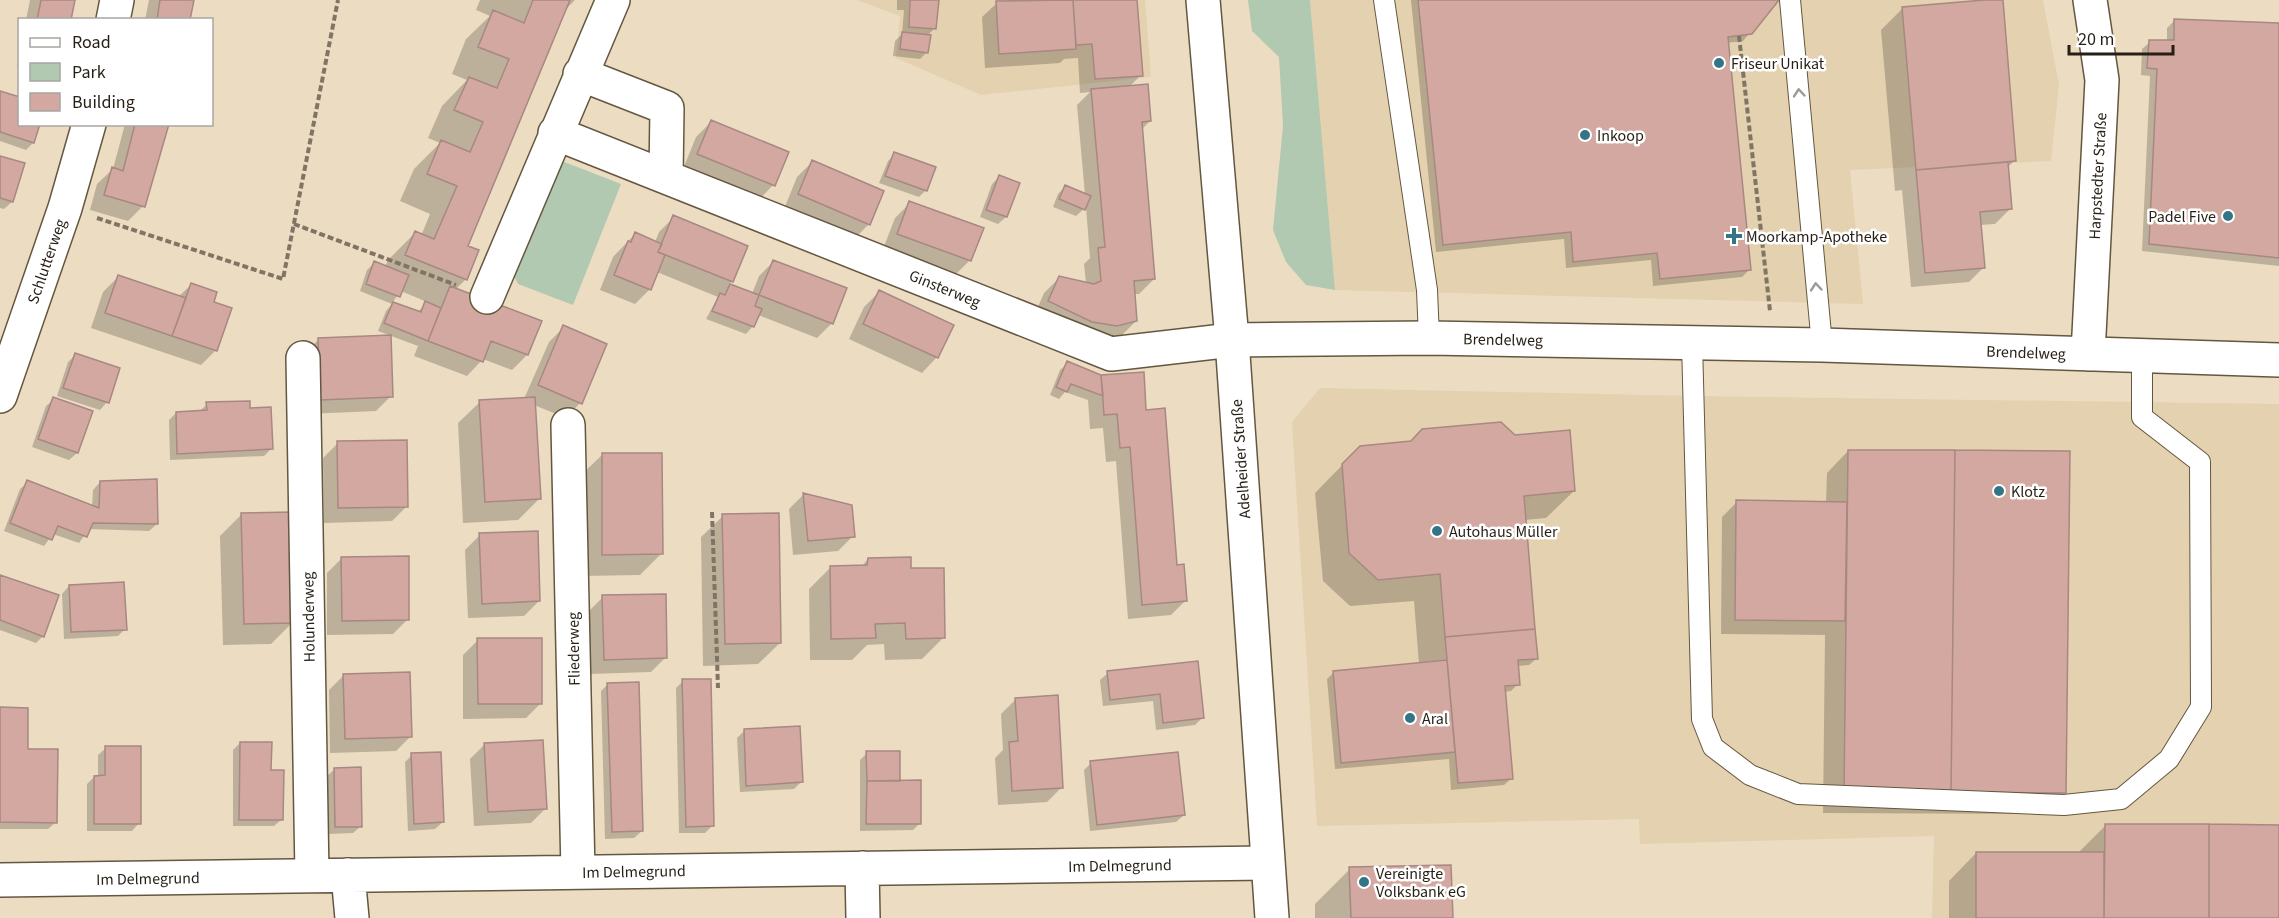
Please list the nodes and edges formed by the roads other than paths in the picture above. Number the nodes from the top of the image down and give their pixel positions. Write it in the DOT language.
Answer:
graph roads {
  1 [pos="117,0"];
  2 [pos="614,0"];
  3 [pos="1203,0"];
  4 [pos="1384,0"];
  5 [pos="1790,0"];
  6 [pos="2090,0"];
  7 [pos="113,18"];
  8 [pos="580,74"];
  9 [pos="88,126"];
  10 [pos="555,133"];
  11 [pos="666,177"];
  12 [pos="487,297"];
  13 [pos="1429,338"];
  14 [pos="1232,340"];
  15 [pos="1692,343"];
  16 [pos="1822,345"];
  17 [pos="2088,354"];
  18 [pos="2142,356"];
  19 [pos="303,358"];
  20 [pos="2279,360"];
  21 [pos="0,396"];
  22 [pos="568,425"];
  23 [pos="1268,863"];
  24 [pos="862,868"];
  25 [pos="578,872"];
  26 [pos="348,875"];
  27 [pos="312,876"];
  28 [pos="0,880"];
  29 [pos="352,918"];
  30 [pos="863,918"];
  31 [pos="1272,918"];
  1 -- 7 [label="street"];
  2 -- 8 [label="street"];
  3 -- 14 [label="street, Adelheider Straße"];
  4 -- 13 [label="lane"];
  16 -- 5 [label="lane, one-way"];
  6 -- 17 [label="street, Harpstedter Straße"];
  8 -- 10 [label="street"];
  8 -- 11 [label="street"];
  9 -- 21 [label="street, Schlutterweg"];
  10 -- 11 [label="street, Ginsterweg"];
  10 -- 12 [label="street"];
  11 -- 14 [label="street, Ginsterweg"];
  13 -- 14 [label="street, Brendelweg"];
  13 -- 15 [label="street, Brendelweg"];
  14 -- 23 [label="street, Adelheider Straße"];
  15 -- 16 [label="street, Brendelweg"];
  15 -- 18 [label="lane"];
  16 -- 17 [label="street, Brendelweg"];
  17 -- 18 [label="street, Brendelweg"];
  18 -- 20 [label="street, Brendelweg"];
  19 -- 27 [label="street, Holunderweg"];
  22 -- 25 [label="street, Fliederweg"];
  23 -- 24 [label="street, Im Delmegrund"];
  23 -- 31 [label="street, Adelheider Straße"];
  24 -- 25 [label="street, Im Delmegrund"];
  24 -- 30 [label="street"];
  25 -- 26 [label="street, Im Delmegrund"];
  26 -- 27 [label="street, Im Delmegrund"];
  26 -- 29 [label="street"];
  27 -- 28 [label="street, Im Delmegrund"];
}
